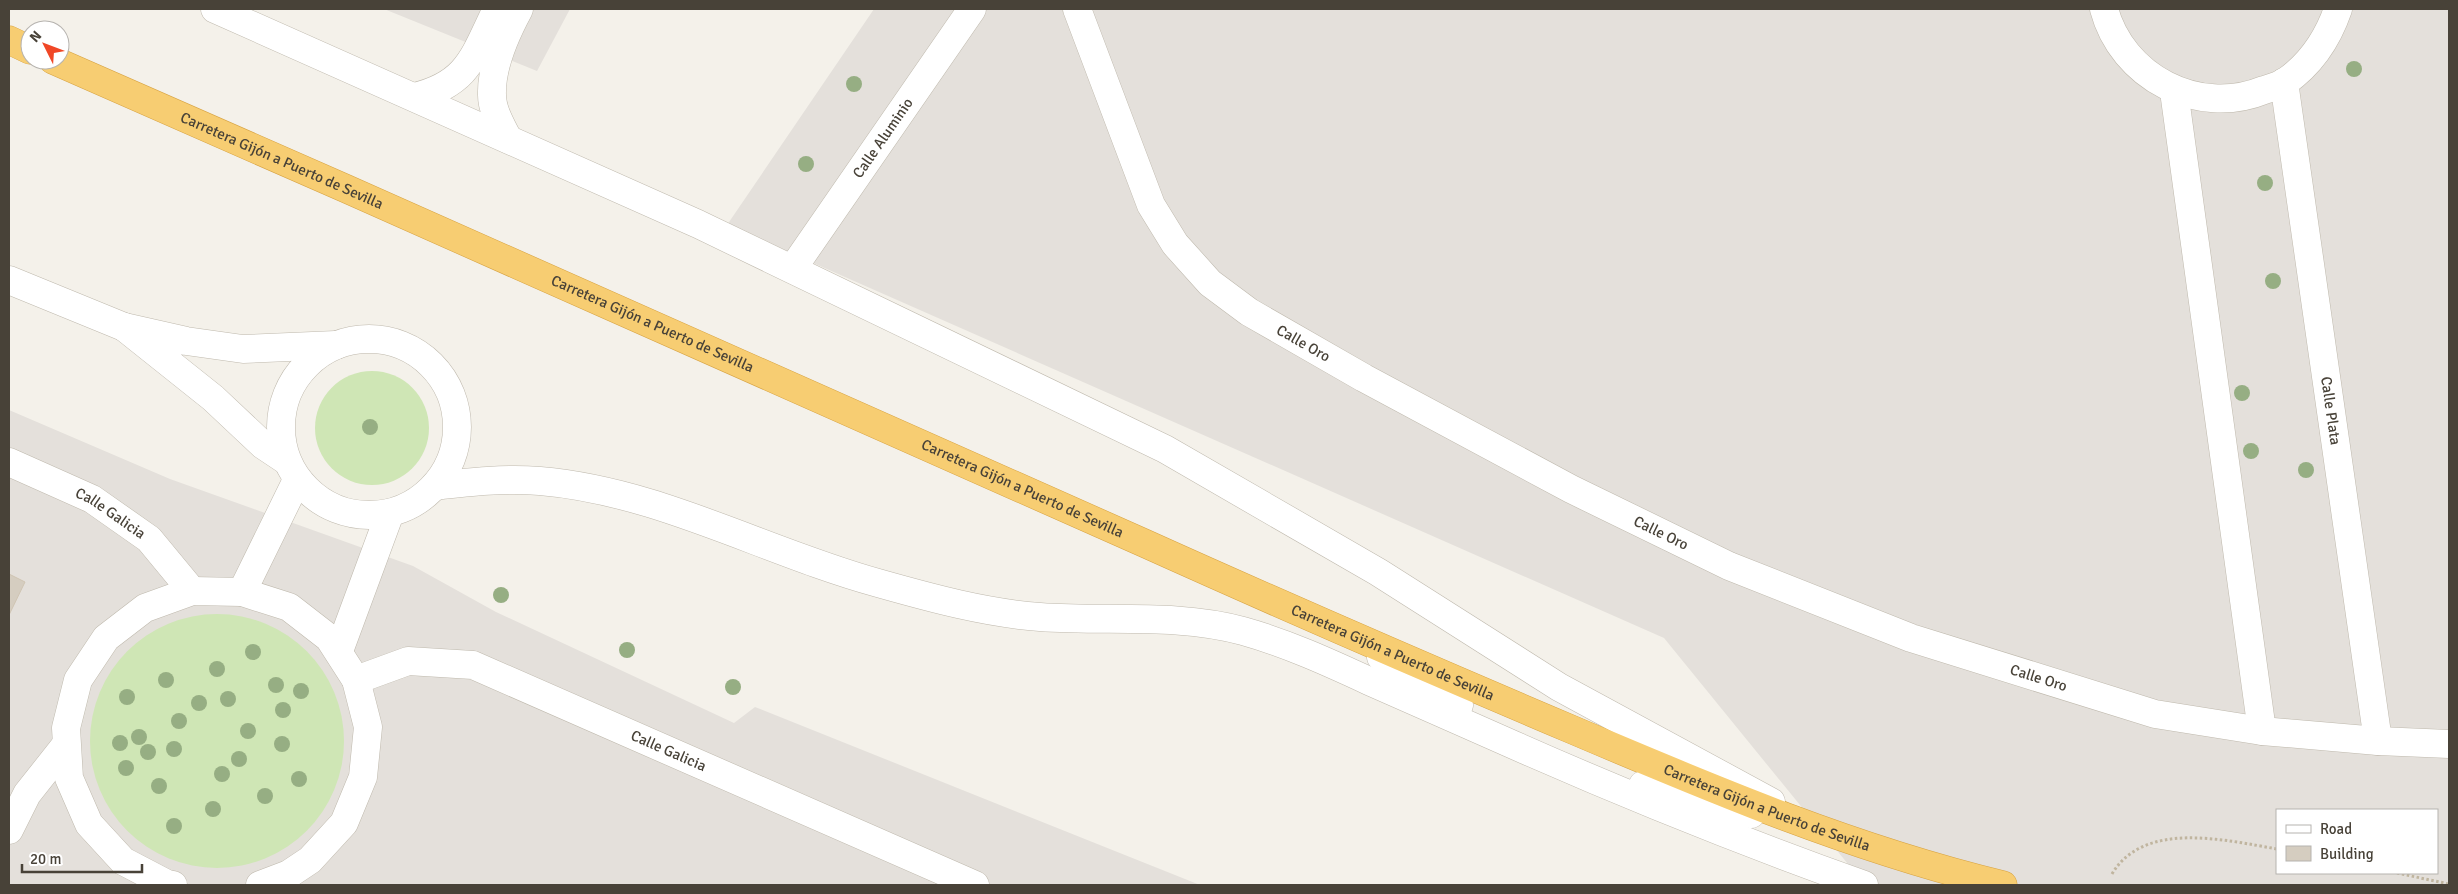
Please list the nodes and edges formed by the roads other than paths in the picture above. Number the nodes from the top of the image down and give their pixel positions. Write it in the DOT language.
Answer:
graph roads {
  1 [pos="215,9"];
  2 [pos="497,9"];
  3 [pos="519,9"];
  4 [pos="972,9"];
  5 [pos="1077,9"];
  6 [pos="2104,9"];
  7 [pos="2338,9"];
  8 [pos="70,68"];
  9 [pos="2284,82"];
  10 [pos="2174,90"];
  11 [pos="414,97"];
  12 [pos="508,139"];
  13 [pos="793,268"];
  14 [pos="9,280"];
  15 [pos="124,327"];
  16 [pos="338,344"];
  17 [pos="9,462"];
  18 [pos="292,471"];
  19 [pos="435,486"];
  20 [pos="390,513"];
  21 [pos="192,591"];
  22 [pos="242,592"];
  23 [pos="1341,632"];
  24 [pos="339,651"];
  25 [pos="356,680"];
  26 [pos="2262,731"];
  27 [pos="2378,741"];
  28 [pos="2449,744"];
  29 [pos="65,746"];
  30 [pos="1546,760"];
  31 [pos="9,830"];
  32 [pos="1834,836"];
  33 [pos="288,880"];
  34 [pos="173,885"];
  35 [pos="260,885"];
  36 [pos="975,885"];
  37 [pos="1864,885"];
  38 [pos="2003,885"];
  1 -- 11 [label="street"];
  2 -- 11 [label="street"];
  3 -- 12 [label="street"];
  4 -- 13 [label="street, Calle Aluminio"];
  5 -- 26 [label="street, Calle Oro"];
  6 -- 10 [label="street"];
  7 -- 9 [label="street"];
  8 -- 23 [label="highway, Carretera Gijón a Puerto de Sevilla"];
  9 -- 10 [label="street"];
  9 -- 27 [label="street, Calle Plata"];
  10 -- 26 [label="street"];
  11 -- 12 [label="street"];
  12 -- 13 [label="street"];
  13 -- 32 [label="street"];
  14 -- 15 [label="street"];
  15 -- 16 [label="street"];
  15 -- 18 [label="street"];
  16 -- 18 [label="street"];
  16 -- 19 [label="street"];
  17 -- 21 [label="street, Calle Galicia"];
  18 -- 20 [label="street"];
  18 -- 22 [label="street"];
  19 -- 20 [label="street"];
  19 -- 30 [label="street"];
  20 -- 24 [label="street"];
  21 -- 22 [label="street"];
  21 -- 29 [label="street"];
  22 -- 24 [label="street"];
  23 -- 30 [label="street"];
  23 -- 32 [label="highway, Carretera Gijón a Puerto de Sevilla"];
  24 -- 25 [label="street"];
  25 -- 33 [label="street"];
  25 -- 36 [label="street, Calle Galicia"];
  26 -- 27 [label="street, Calle Oro"];
  27 -- 28 [label="street, Calle Oro"];
  29 -- 31 [label="street"];
  29 -- 34 [label="street"];
  30 -- 32 [label="street"];
  30 -- 37 [label="street"];
  32 -- 38 [label="highway, Carretera Gijón a Puerto de Sevilla"];
  33 -- 35 [label="street"];
}
